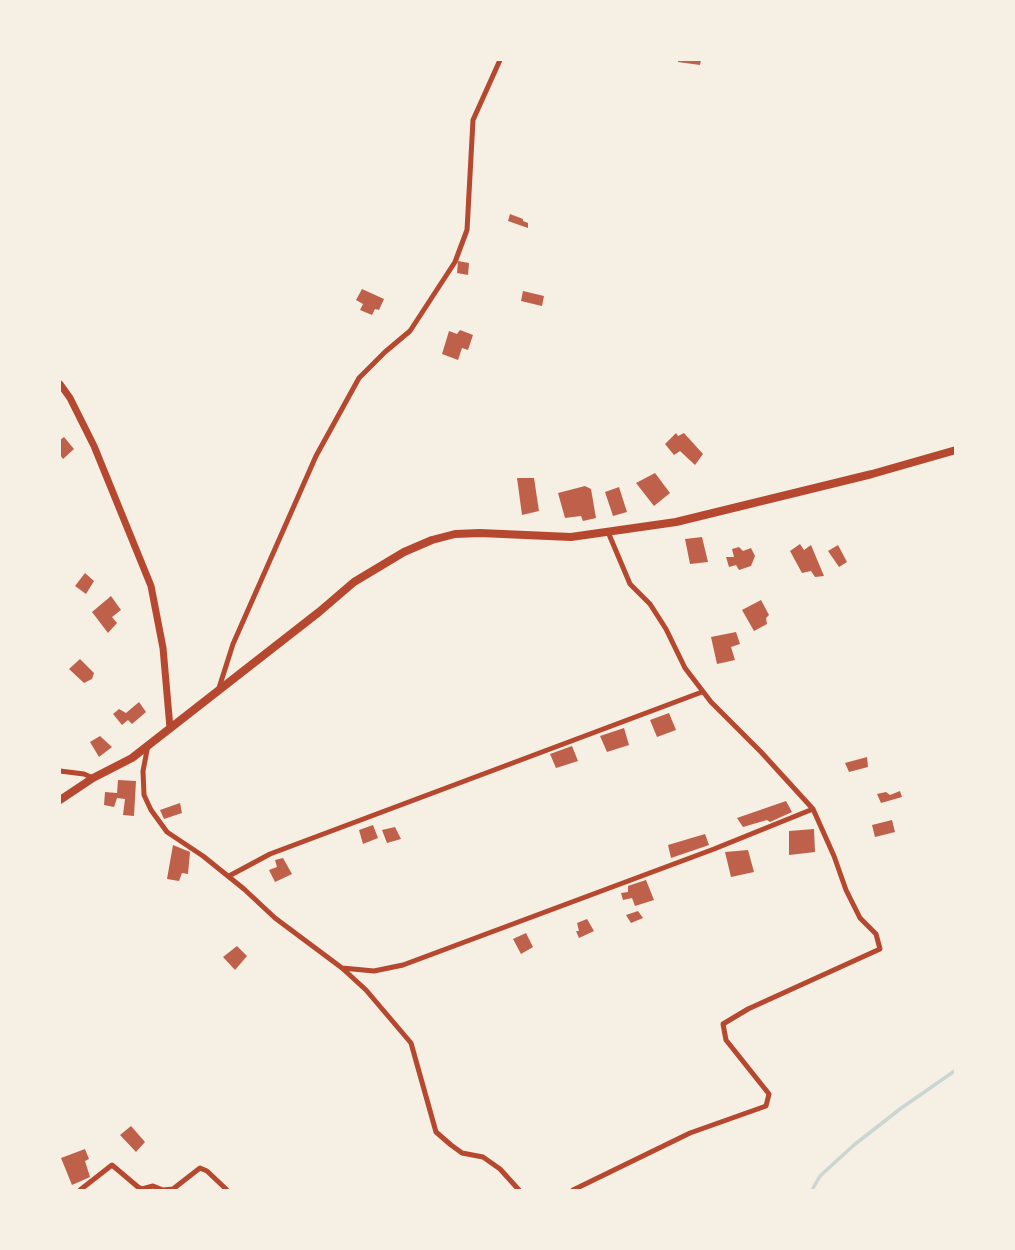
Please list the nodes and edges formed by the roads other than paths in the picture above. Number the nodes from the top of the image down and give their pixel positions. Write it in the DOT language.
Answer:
graph roads {
  1 [pos="500,60"];
  2 [pos="60,384"];
  3 [pos="956,450"];
  4 [pos="608,532"];
  5 [pos="218,691"];
  6 [pos="702,692"];
  7 [pos="170,728"];
  8 [pos="148,745"];
  9 [pos="60,771"];
  10 [pos="93,778"];
  11 [pos="60,800"];
  12 [pos="813,809"];
  13 [pos="229,876"];
  14 [pos="342,968"];
  15 [pos="227,1190"];
  16 [pos="80,1191"];
  17 [pos="519,1191"];
  18 [pos="573,1191"];
  1 -- 5 [label="street"];
  2 -- 7 [label="street"];
  3 -- 4 [label="main road"];
  4 -- 5 [label="main road"];
  4 -- 6 [label="street"];
  5 -- 7 [label="main road"];
  6 -- 12 [label="street"];
  6 -- 13 [label="street"];
  7 -- 8 [label="main road"];
  8 -- 10 [label="main road"];
  8 -- 13 [label="street"];
  9 -- 10 [label="street"];
  10 -- 11 [label="main road"];
  12 -- 14 [label="street"];
  12 -- 18 [label="street"];
  13 -- 14 [label="street"];
  14 -- 17 [label="street"];
  15 -- 16 [label="street"];
}
